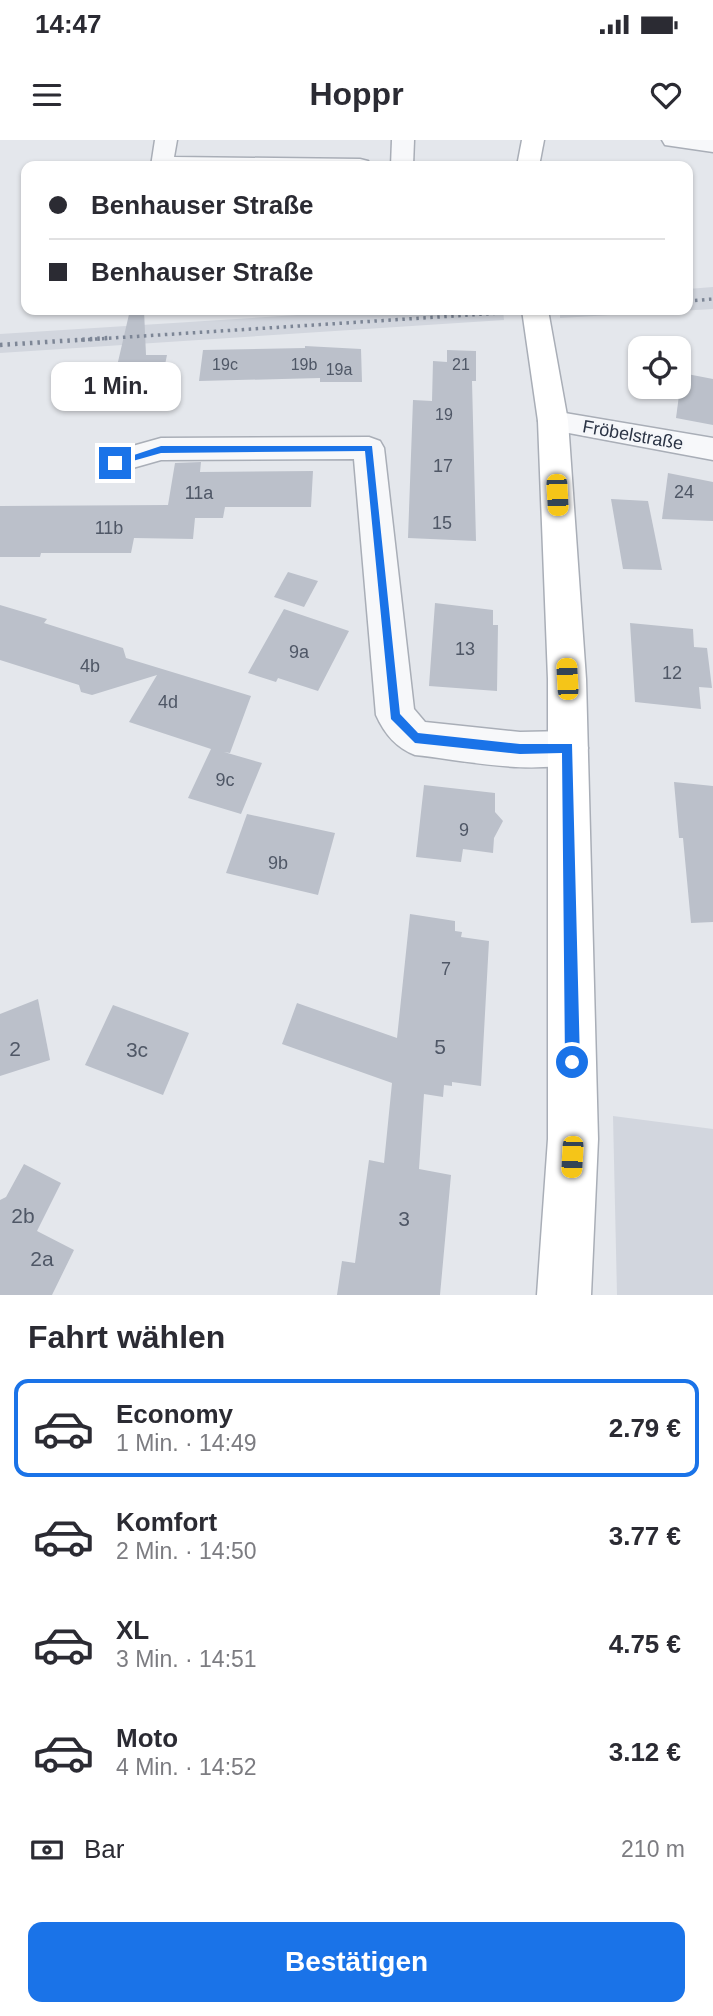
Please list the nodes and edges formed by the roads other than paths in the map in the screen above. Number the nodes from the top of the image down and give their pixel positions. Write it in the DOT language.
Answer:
graph roads {
  1 [pos="166,140"];
  2 [pos="404,140"];
  3 [pos="533,140"];
  4 [pos="673,140"];
  5 [pos="713,145"];
  6 [pos="162,161"];
  7 [pos="402,161"];
  8 [pos="529,161"];
  9 [pos="536,315"];
  10 [pos="553,421"];
  11 [pos="713,449"];
  12 [pos="115,463"];
  13 [pos="568,748"];
  14 [pos="564,1295"];
  1 -- 6 [label="street"];
  2 -- 7 [label="street"];
  3 -- 8 [label="main road"];
  4 -- 5 [label="street"];
  9 -- 10 [label="main road"];
  10 -- 11 [label="street, Fröbelstraße"];
  10 -- 13 [label="main road"];
  12 -- 13 [label="street"];
  13 -- 14 [label="main road"];
}
